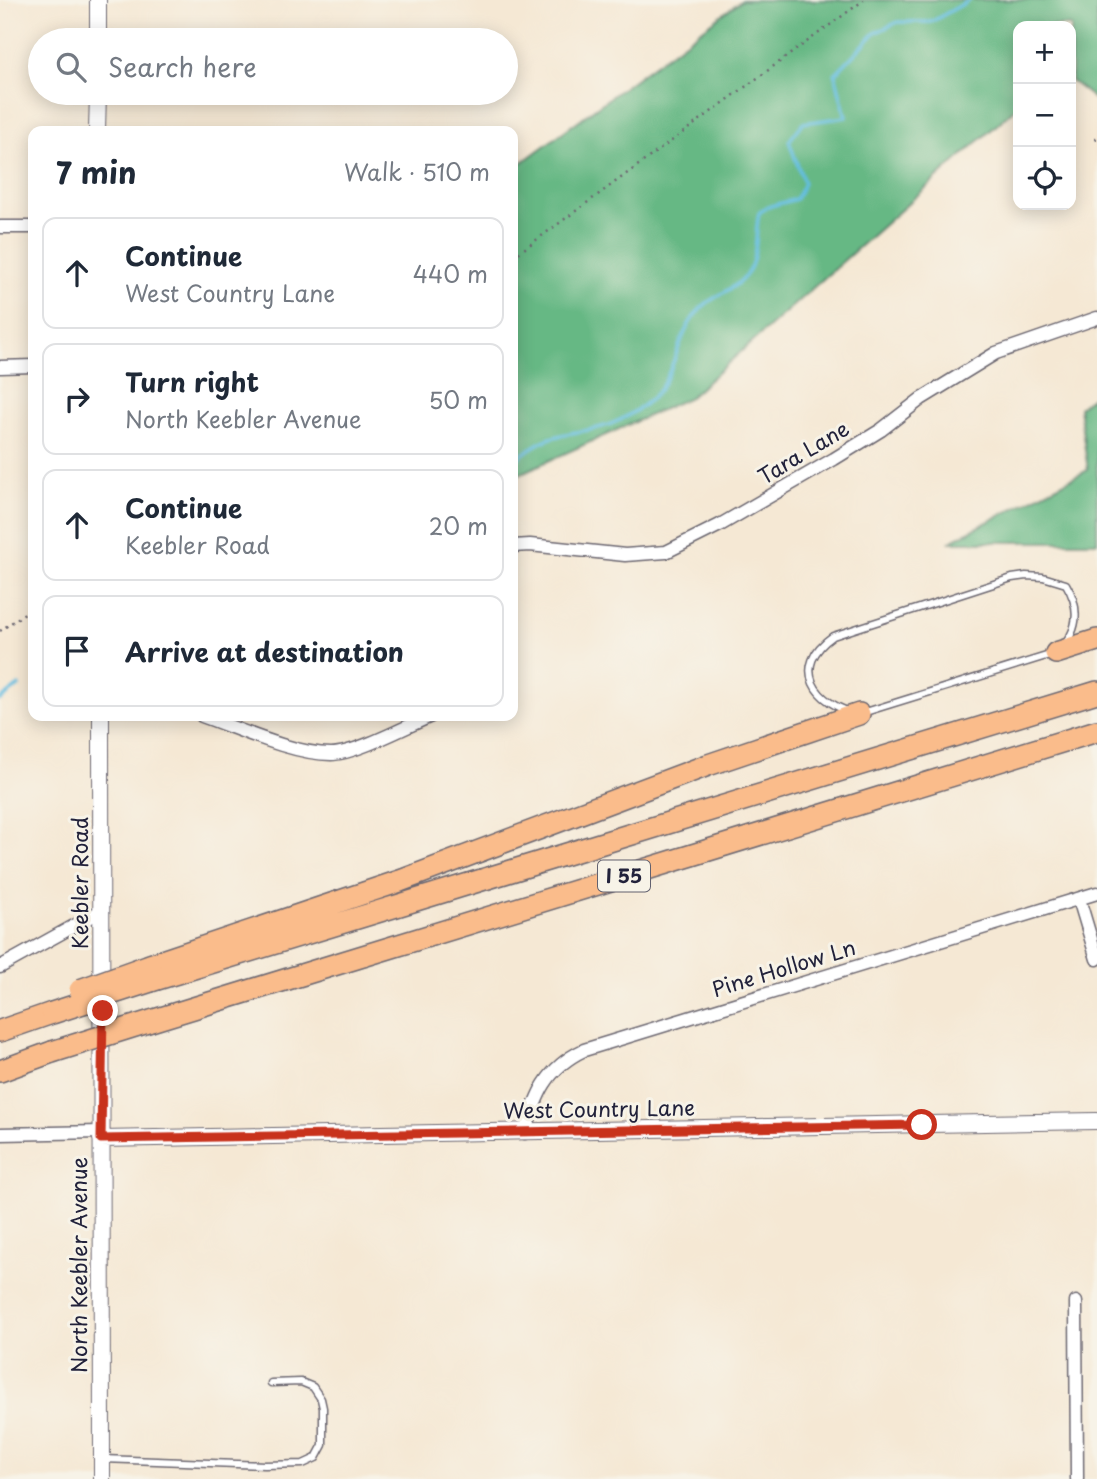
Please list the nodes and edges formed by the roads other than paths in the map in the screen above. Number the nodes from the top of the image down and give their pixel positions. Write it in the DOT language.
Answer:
graph roads {
  1 [pos="98,0"];
  2 [pos="98,28"];
  3 [pos="97,105"];
  4 [pos="97,126"];
  5 [pos="0,227"];
  6 [pos="28,227"];
  7 [pos="1097,318"];
  8 [pos="0,366"];
  9 [pos="28,366"];
  10 [pos="518,546"];
  11 [pos="1097,640"];
  12 [pos="1056,653"];
  13 [pos="1097,692"];
  14 [pos="859,714"];
  15 [pos="102,721"];
  16 [pos="217,721"];
  17 [pos="419,721"];
  18 [pos="1097,731"];
  19 [pos="1097,893"];
  20 [pos="1079,899"];
  21 [pos="101,911"];
  22 [pos="1097,958"];
  23 [pos="0,967"];
  24 [pos="150,973"];
  25 [pos="8,1028"];
  26 [pos="102,1050"];
  27 [pos="0,1071"];
  28 [pos="1097,1121"];
  29 [pos="526,1133"];
  30 [pos="0,1134"];
  31 [pos="101,1135"];
  32 [pos="1076,1303"];
  33 [pos="271,1382"];
  34 [pos="102,1459"];
  35 [pos="102,1479"];
  36 [pos="1077,1479"];
  1 -- 2 [label="street"];
  3 -- 4 [label="street"];
  5 -- 6 [label="street"];
  7 -- 10 [label="street, Tara Lane"];
  8 -- 9 [label="street"];
  11 -- 12 [label="highway"];
  12 -- 14 [label="lane"];
  12 -- 14 [label="lane"];
  13 -- 24 [label="highway, I 55"];
  14 -- 24 [label="highway"];
  15 -- 21 [label="street, Keebler Road"];
  16 -- 17 [label="street"];
  18 -- 27 [label="highway, I 55, bridge"];
  19 -- 20 [label="street, Pine Hollow Ln"];
  20 -- 22 [label="street"];
  20 -- 29 [label="street, Pine Hollow Ln"];
  21 -- 23 [label="street"];
  21 -- 26 [label="street, Keebler Road"];
  24 -- 25 [label="highway, I 55, bridge"];
  26 -- 31 [label="street, North Keebler Avenue"];
  28 -- 29 [label="street, West Country Lane"];
  29 -- 31 [label="street, West Country Lane"];
  30 -- 31 [label="street, West Country Lane"];
  31 -- 34 [label="street, North Keebler Avenue"];
  32 -- 36 [label="street"];
  33 -- 34 [label="lane"];
  34 -- 35 [label="street, North Keebler Avenue"];
}
